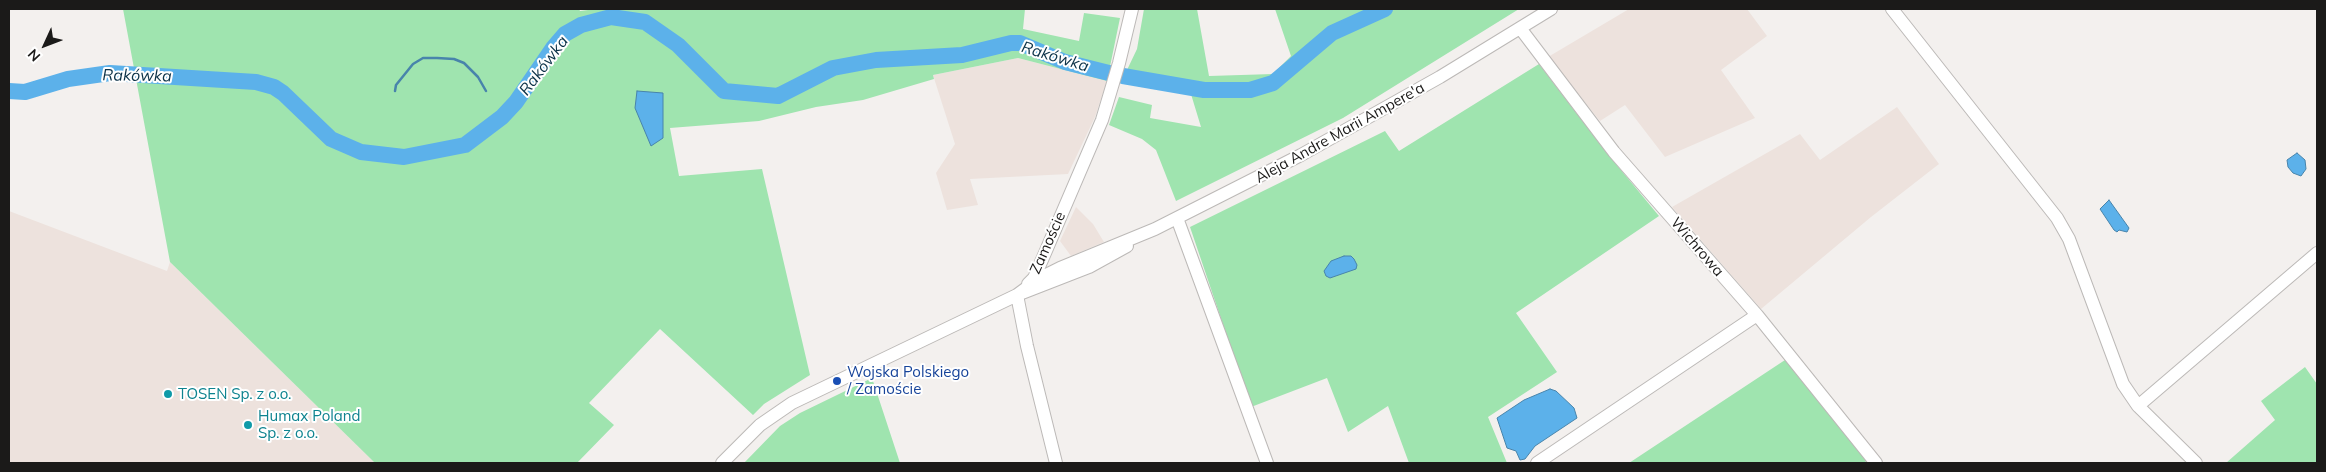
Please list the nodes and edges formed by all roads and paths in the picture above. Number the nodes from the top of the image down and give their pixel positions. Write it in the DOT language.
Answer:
graph roads {
  1 [pos="1132,9"];
  2 [pos="1551,9"];
  3 [pos="1892,9"];
  4 [pos="1520,28"];
  5 [pos="1177,218"];
  6 [pos="1155,228"];
  7 [pos="1045,253"];
  8 [pos="2317,253"];
  9 [pos="1060,268"];
  10 [pos="1018,295"];
  11 [pos="1757,315"];
  12 [pos="2138,406"];
  13 [pos="722,463"];
  14 [pos="1056,463"];
  15 [pos="1267,463"];
  16 [pos="1537,463"];
  17 [pos="1876,463"];
  18 [pos="2196,463"];
  1 -- 7 [label="street, Zamoście"];
  2 -- 4 [label="street, Aleja Andre Marii Ampere'a"];
  3 -- 12 [label="street"];
  4 -- 5 [label="street, Aleja Andre Marii Ampere'a"];
  4 -- 11 [label="street, Wichrowa"];
  5 -- 6 [label="street, Aleja Andre Marii Ampere'a"];
  5 -- 15 [label="street"];
  6 -- 9 [label="street, Aleja Andre Marii Ampere'a"];
  6 -- 10 [label="street, Aleja Andre Marii Ampere'a"];
  7 -- 9 [label="street"];
  7 -- 10 [label="street, Zamoście"];
  8 -- 12 [label="street"];
  9 -- 10 [label="street, Aleja Andre Marii Ampere'a"];
  10 -- 13 [label="street"];
  10 -- 14 [label="street"];
  11 -- 16 [label="street"];
  11 -- 17 [label="street, Wichrowa"];
  12 -- 18 [label="street"];
}
